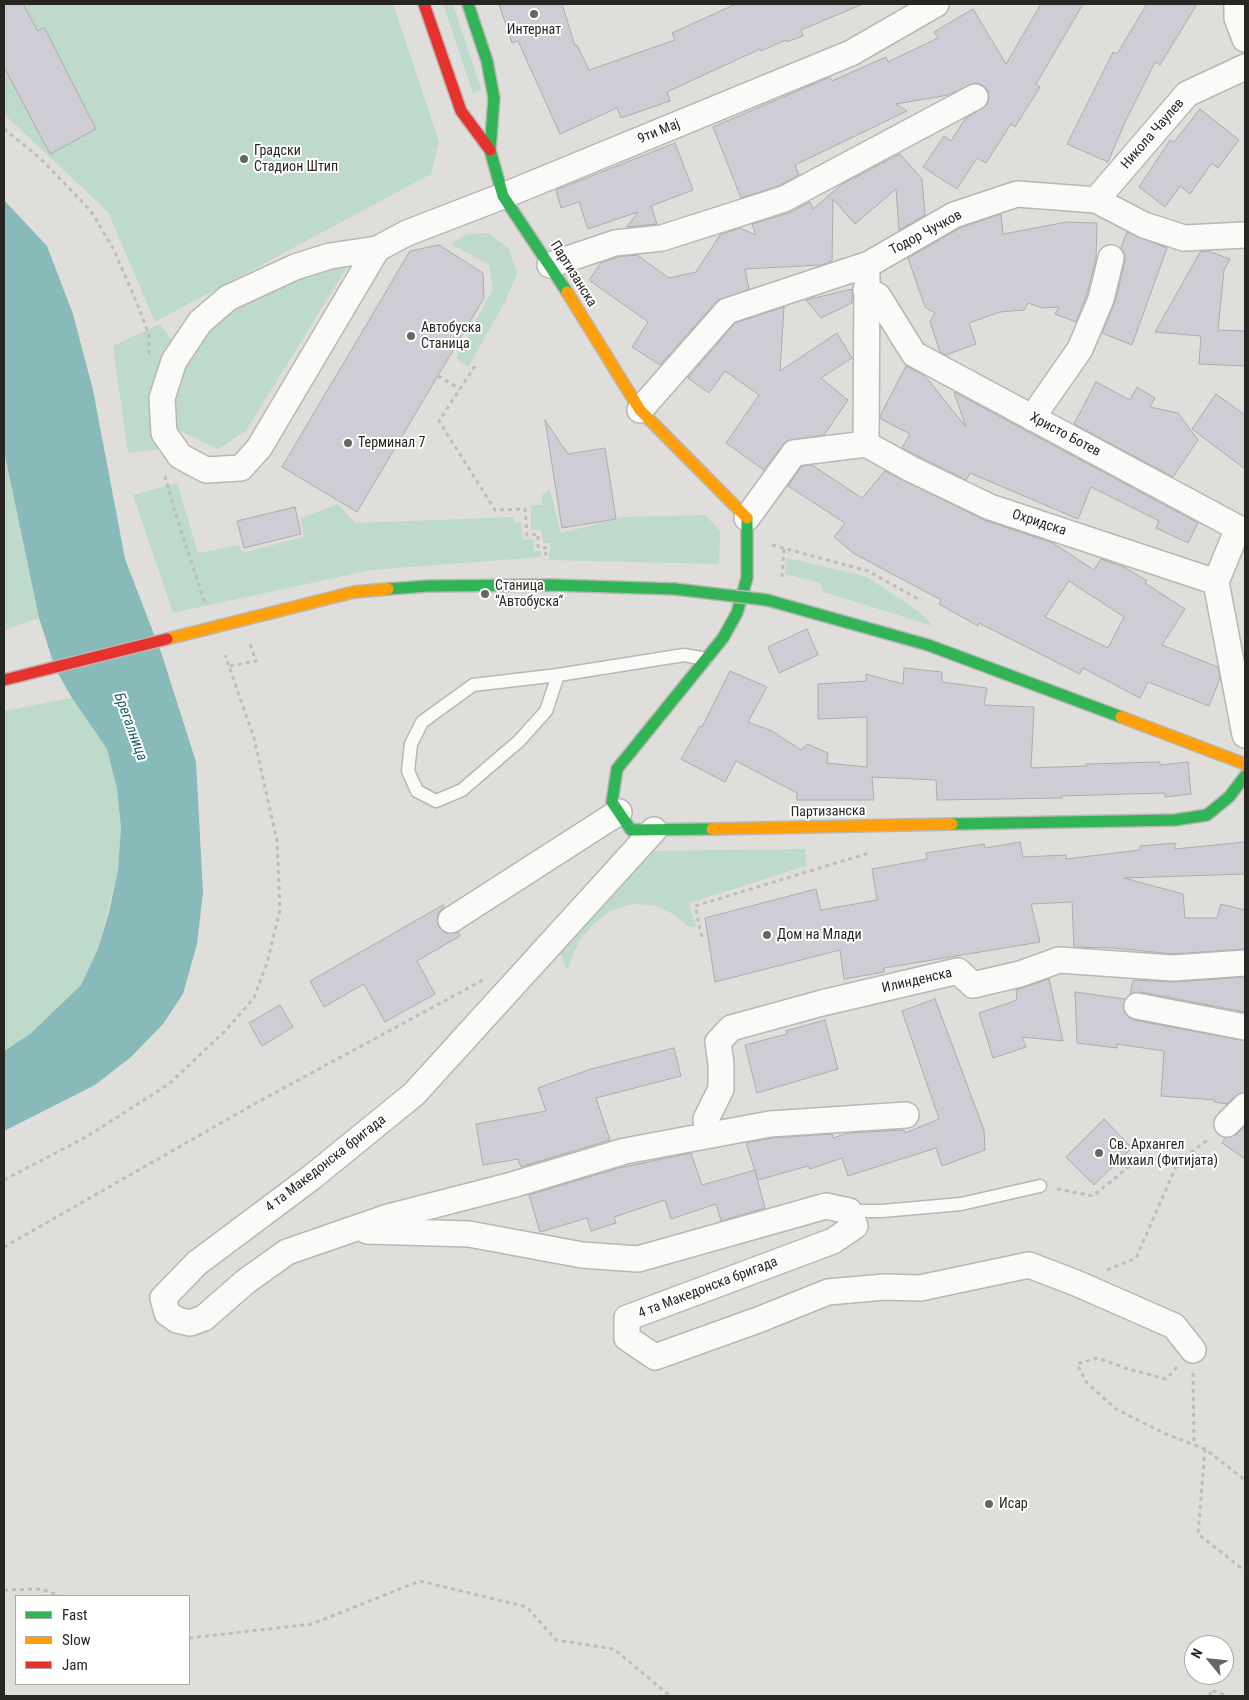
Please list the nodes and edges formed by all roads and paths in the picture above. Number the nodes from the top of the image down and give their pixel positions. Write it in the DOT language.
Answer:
graph roads {
  1 [pos="424,4"];
  2 [pos="468,4"];
  3 [pos="936,4"];
  4 [pos="1237,4"];
  5 [pos="1245,38"];
  6 [pos="1245,67"];
  7 [pos="975,97"];
  8 [pos="4,129"];
  9 [pos="490,150"];
  10 [pos="503,196"];
  11 [pos="1096,200"];
  12 [pos="1245,236"];
  13 [pos="377,249"];
  14 [pos="1111,258"];
  15 [pos="868,264"];
  16 [pos="550,265"];
  17 [pos="866,290"];
  18 [pos="148,336"];
  19 [pos="474,366"];
  20 [pos="438,376"];
  21 [pos="460,389"];
  22 [pos="640,410"];
  23 [pos="1032,418"];
  24 [pos="866,444"];
  25 [pos="747,518"];
  26 [pos="1241,528"];
  27 [pos="768,545"];
  28 [pos="784,549"];
  29 [pos="543,568"];
  30 [pos="790,579"];
  31 [pos="1216,582"];
  32 [pos="918,599"];
  33 [pos="249,638"];
  34 [pos="225,655"];
  35 [pos="706,659"];
  36 [pos="230,666"];
  37 [pos="558,675"];
  38 [pos="4,680"];
  39 [pos="1245,735"];
  40 [pos="1245,764"];
  41 [pos="1245,776"];
  42 [pos="619,812"];
  43 [pos="654,830"];
  44 [pos="875,851"];
  45 [pos="451,920"];
  46 [pos="702,937"];
  47 [pos="1245,963"];
  48 [pos="491,975"];
  49 [pos="1137,1006"];
  50 [pos="1245,1027"];
  51 [pos="1245,1106"];
  52 [pos="906,1115"];
  53 [pos="1227,1124"];
  54 [pos="708,1135"];
  55 [pos="1178,1162"];
  56 [pos="4,1180"];
  57 [pos="1040,1186"];
  58 [pos="849,1211"];
  59 [pos="349,1230"];
  60 [pos="4,1247"];
  61 [pos="1086,1287"];
  62 [pos="1193,1350"];
  63 [pos="1166,1379"];
  64 [pos="1194,1445"];
  65 [pos="1205,1449"];
  66 [pos="1245,1480"];
  67 [pos="1245,1571"];
  68 [pos="4,1590"];
  69 [pos="57,1595"];
  70 [pos="190,1638"];
  71 [pos="670,1696"];
  72 [pos="1210,1696"];
  73 [pos="1226,1696"];
  1 -- 9 [label="street, Партизанска"];
  2 -- 9 [label="street, Партизанска"];
  3 -- 10 [label="street, 9ти Мај"];
  4 -- 5 [label="street"];
  6 -- 11 [label="street, Никола Чаулев"];
  7 -- 16 [label="street"];
  8 -- 18 [label="path"];
  9 -- 10 [label="street, Партизанска"];
  10 -- 13 [label="street, 9ти Мај"];
  10 -- 16 [label="street, Партизанска"];
  11 -- 12 [label="street, Тодор Чучков"];
  11 -- 15 [label="street, Тодор Чучков"];
  13 -- 13 [label="street"];
  14 -- 23 [label="street"];
  15 -- 17 [label="street"];
  15 -- 22 [label="street, Тодор Чучков"];
  16 -- 22 [label="street, Партизанска"];
  17 -- 23 [label="street, Христо Ботев"];
  17 -- 24 [label="street"];
  19 -- 21 [label="path"];
  20 -- 21 [label="path"];
  21 -- 29 [label="path"];
  22 -- 25 [label="street, Партизанска"];
  23 -- 26 [label="street, Христо Ботев"];
  24 -- 25 [label="street"];
  24 -- 31 [label="street, Охридска"];
  25 -- 35 [label="street, Партизанска"];
  26 -- 31 [label="street, Христо Ботев"];
  27 -- 28 [label="path"];
  28 -- 30 [label="path"];
  28 -- 32 [label="path"];
  31 -- 39 [label="street"];
  33 -- 36 [label="path"];
  34 -- 36 [label="path"];
  35 -- 37 [label="lane"];
  35 -- 42 [label="street, Партизанска"];
  36 -- 56 [label="path"];
  37 -- 37 [label="lane"];
  38 -- 40 [label="street, bridge"];
  41 -- 43 [label="street, Партизанска"];
  42 -- 43 [label="street, Партизанска"];
  42 -- 45 [label="street"];
  43 -- 59 [label="street, 4 та Македонска бригада"];
  44 -- 46 [label="path"];
  47 -- 54 [label="street, Илинденска"];
  48 -- 60 [label="path"];
  49 -- 50 [label="street"];
  51 -- 53 [label="street"];
  52 -- 54 [label="street, 4 та Македонска бригада"];
  53 -- 55 [label="path"];
  54 -- 59 [label="street, 4 та Македонска бригада"];
  55 -- 57 [label="path"];
  55 -- 61 [label="path"];
  57 -- 58 [label="lane"];
  58 -- 59 [label="street, 4 та Македонска бригада"];
  58 -- 61 [label="street, 4 та Македонска бригада"];
  61 -- 62 [label="street, 4 та Македонска бригада"];
  62 -- 64 [label="path"];
  63 -- 64 [label="path"];
  64 -- 65 [label="path"];
  65 -- 66 [label="path"];
  65 -- 67 [label="path"];
  68 -- 69 [label="path"];
  70 -- 71 [label="path"];
  72 -- 73 [label="path"];
}
